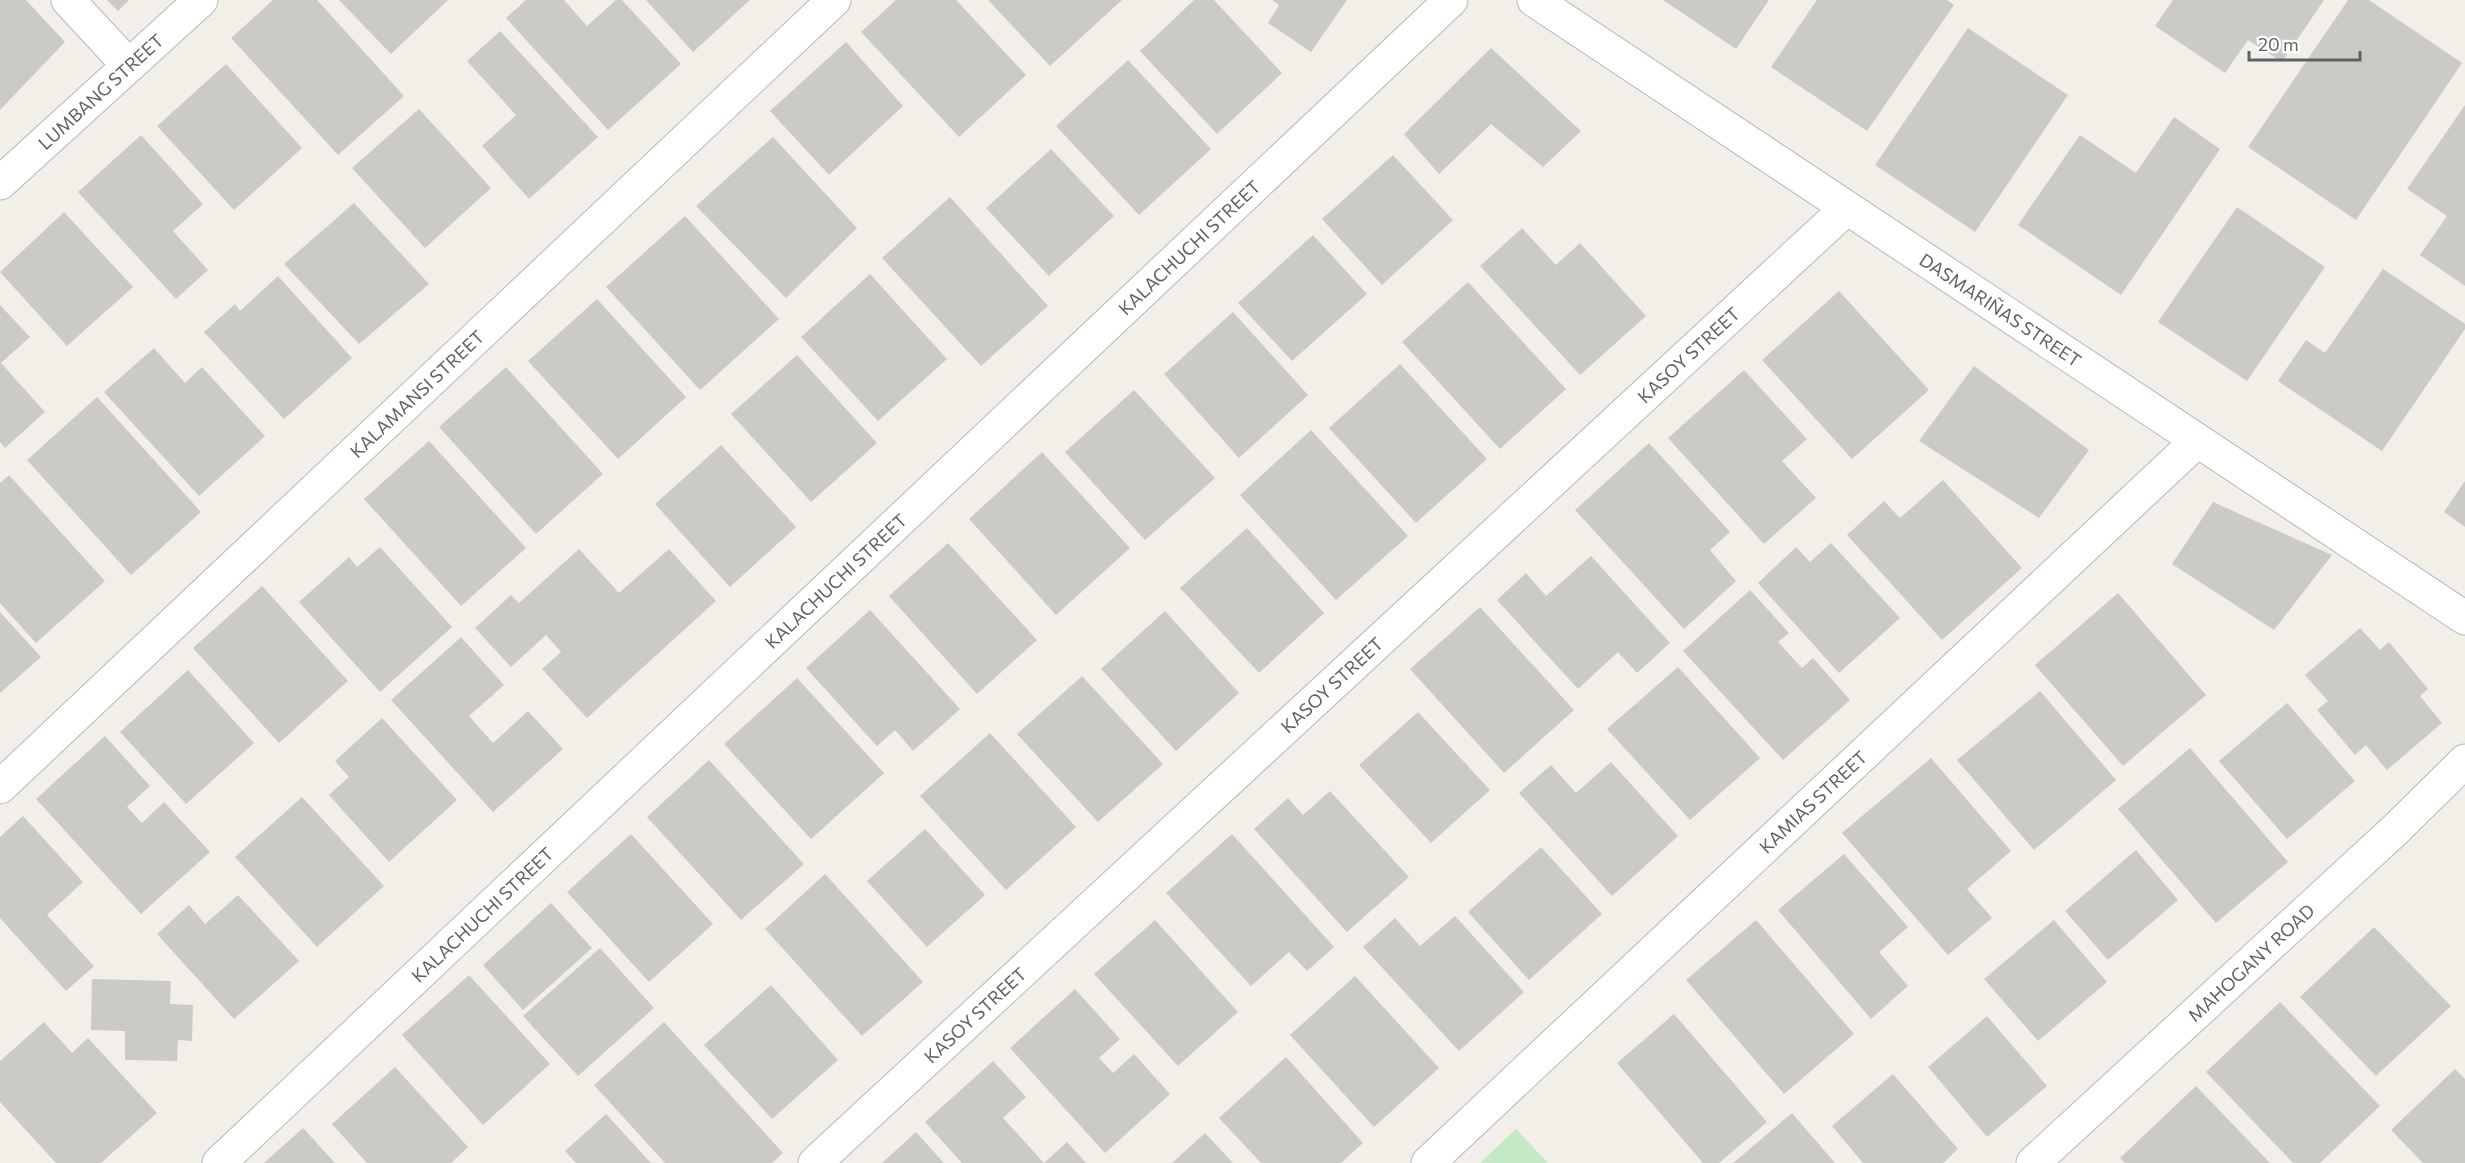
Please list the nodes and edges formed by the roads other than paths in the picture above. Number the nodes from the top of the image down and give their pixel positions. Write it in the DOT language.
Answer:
graph roads {
  1 [pos="68,0"];
  2 [pos="201,0"];
  3 [pos="834,0"];
  4 [pos="1451,0"];
  5 [pos="1534,0"];
  6 [pos="129,66"];
  7 [pos="0,183"];
  8 [pos="1847,208"];
  9 [pos="2197,441"];
  10 [pos="2465,618"];
  11 [pos="2465,761"];
  12 [pos="0,787"];
  13 [pos="219,1163"];
  14 [pos="815,1163"];
  15 [pos="1428,1163"];
  16 [pos="2033,1163"];
  1 -- 6 [label="street"];
  2 -- 6 [label="street, LUMBANG STREET"];
  3 -- 12 [label="street, KALAMANSI STREET"];
  4 -- 13 [label="street, KALACHUCHI STREET"];
  5 -- 8 [label="street, DASMARIÑAS STREET"];
  6 -- 7 [label="street, LUMBANG STREET"];
  8 -- 9 [label="street, DASMARIÑAS STREET"];
  8 -- 14 [label="street, KASOY STREET"];
  9 -- 10 [label="street, DASMARIÑAS STREET"];
  9 -- 15 [label="street, KAMIAS STREET"];
  11 -- 16 [label="street, MAHOGANY ROAD"];
}
